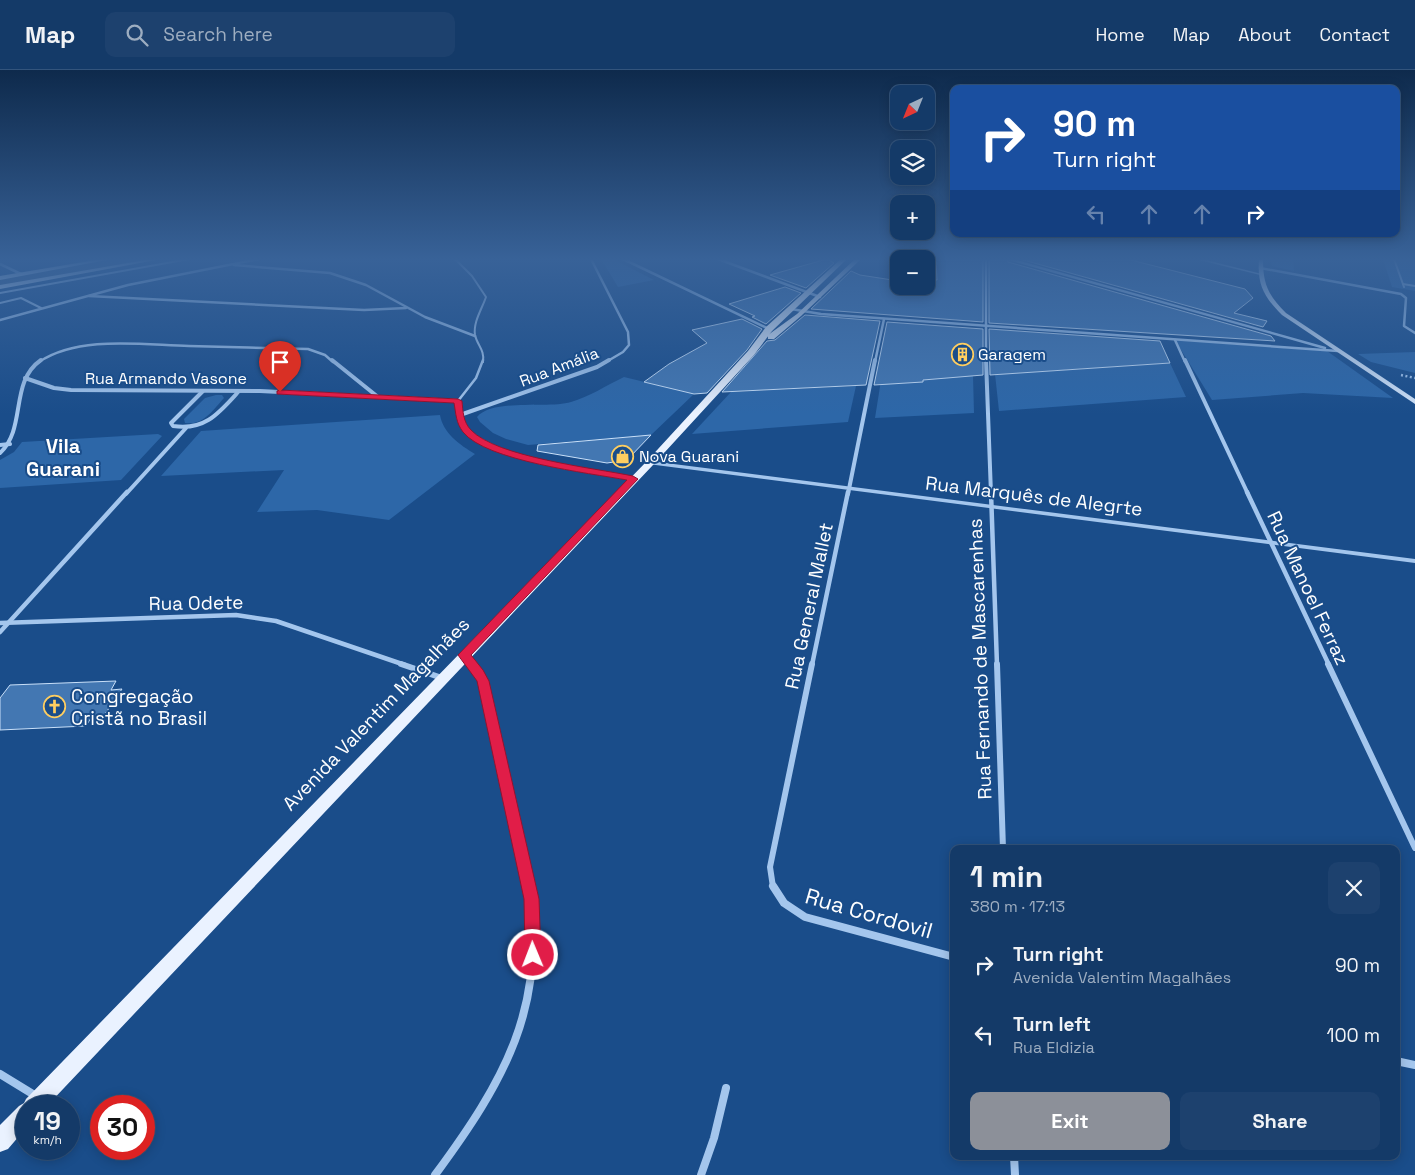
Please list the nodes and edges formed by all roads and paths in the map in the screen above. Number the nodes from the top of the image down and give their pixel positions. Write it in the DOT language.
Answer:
graph roads {
  1 [pos="32,311"];
  2 [pos="412,311"];
  3 [pos="480,311"];
  4 [pos="617,311"];
  5 [pos="731,311"];
  6 [pos="789,311"];
  7 [pos="797,311"];
  8 [pos="985,311"];
  9 [pos="1194,311"];
  10 [pos="1281,311"];
  11 [pos="1405,311"];
  12 [pos="803,312"];
  13 [pos="884,319"];
  14 [pos="0,320"];
  15 [pos="985,326"];
  16 [pos="769,329"];
  17 [pos="777,333"];
  18 [pos="1415,333"];
  19 [pos="474,336"];
  20 [pos="1174,340"];
  21 [pos="1338,351"];
  22 [pos="751,353"];
  23 [pos="25,378"];
  24 [pos="203,391"];
  25 [pos="239,391"];
  26 [pos="378,397"];
  27 [pos="458,401"];
  28 [pos="1415,402"];
  29 [pos="460,415"];
  30 [pos="186,428"];
  31 [pos="467,431"];
  32 [pos="10,444"];
  33 [pos="0,445"];
  34 [pos="0,452"];
  35 [pos="650,463"];
  36 [pos="633,479"];
  37 [pos="848,489"];
  38 [pos="990,507"];
  39 [pos="1270,543"];
  40 [pos="1415,561"];
  41 [pos="0,623"];
  42 [pos="8,623"];
  43 [pos="0,632"];
  44 [pos="464,655"];
  45 [pos="442,678"];
  46 [pos="1003,845"];
  47 [pos="1415,848"];
  48 [pos="779,899"];
  49 [pos="950,956"];
  50 [pos="1400,1062"];
  51 [pos="1415,1065"];
  52 [pos="0,1074"];
  53 [pos="726,1088"];
  54 [pos="22,1095"];
  55 [pos="44,1095"];
  56 [pos="15,1125"];
  57 [pos="0,1141"];
  58 [pos="1014,1160"];
  59 [pos="435,1175"];
  60 [pos="701,1175"];
  61 [pos="1015,1175"];
  1 -- 14 [label="street"];
  2 -- 19 [label="street"];
  3 -- 19 [label="lane"];
  4 -- 29 [label="street, Rua Amália"];
  5 -- 16 [label="street"];
  6 -- 16 [label="main road, Avenida Valentim Magalhães"];
  7 -- 12 [label="street"];
  8 -- 15 [label="street, Rua Fernando de Mascarenhas"];
  9 -- 21 [label="street"];
  10 -- 21 [label="main road"];
  11 -- 18 [label="street"];
  12 -- 13 [label="street"];
  12 -- 17 [label="main road, Avenida Valentim Magalhães"];
  13 -- 15 [label="street"];
  13 -- 37 [label="street, Rua General Mallet"];
  15 -- 20 [label="street"];
  15 -- 38 [label="street, Rua Fernando de Mascarenhas"];
  16 -- 17 [label="street"];
  16 -- 22 [label="main road, Avenida Valentim Magalhães"];
  17 -- 22 [label="main road, Avenida Valentim Magalhães"];
  19 -- 27 [label="lane"];
  20 -- 21 [label="street"];
  20 -- 39 [label="street, Rua Manoel Ferraz"];
  21 -- 28 [label="main road"];
  22 -- 35 [label="main road, Avenida Valentim Magalhães"];
  23 -- 24 [label="street, Rua Armando Vasone"];
  23 -- 26 [label="street"];
  23 -- 32 [label="street"];
  24 -- 25 [label="street, Rua Armando Vasone"];
  24 -- 30 [label="street"];
  25 -- 26 [label="street, Rua Armando Vasone"];
  25 -- 30 [label="street"];
  26 -- 27 [label="street, Rua Armando Vasone"];
  27 -- 29 [label="lane"];
  29 -- 31 [label="lane"];
  30 -- 42 [label="street"];
  31 -- 36 [label="street"];
  32 -- 33 [label="street"];
  32 -- 34 [label="street"];
  35 -- 36 [label="main road, Avenida Valentim Magalhães"];
  35 -- 37 [label="street, Rua Marquês de Alegrte"];
  36 -- 44 [label="main road, Avenida Valentim Magalhães"];
  37 -- 38 [label="street, Rua Marquês de Alegrte"];
  37 -- 48 [label="street, Rua General Mallet"];
  38 -- 39 [label="street, Rua Marquês de Alegrte"];
  38 -- 46 [label="street, Rua Fernando de Mascarenhas"];
  39 -- 40 [label="street, Rua Marquês de Alegrte"];
  39 -- 47 [label="street, Rua Manoel Ferraz"];
  41 -- 42 [label="street, Rua Odete"];
  42 -- 43 [label="street"];
  42 -- 45 [label="street, Rua Odete"];
  44 -- 45 [label="main road, Avenida Valentim Magalhães"];
  44 -- 59 [label="street"];
  45 -- 55 [label="main road, Avenida Valentim Magalhães"];
  48 -- 49 [label="street, Rua Cordovil"];
  50 -- 51 [label="street"];
  52 -- 54 [label="street"];
  53 -- 60 [label="street"];
  56 -- 57 [label="main road, Avenida Valentim Magalhães"];
  58 -- 61 [label="street"];
}
